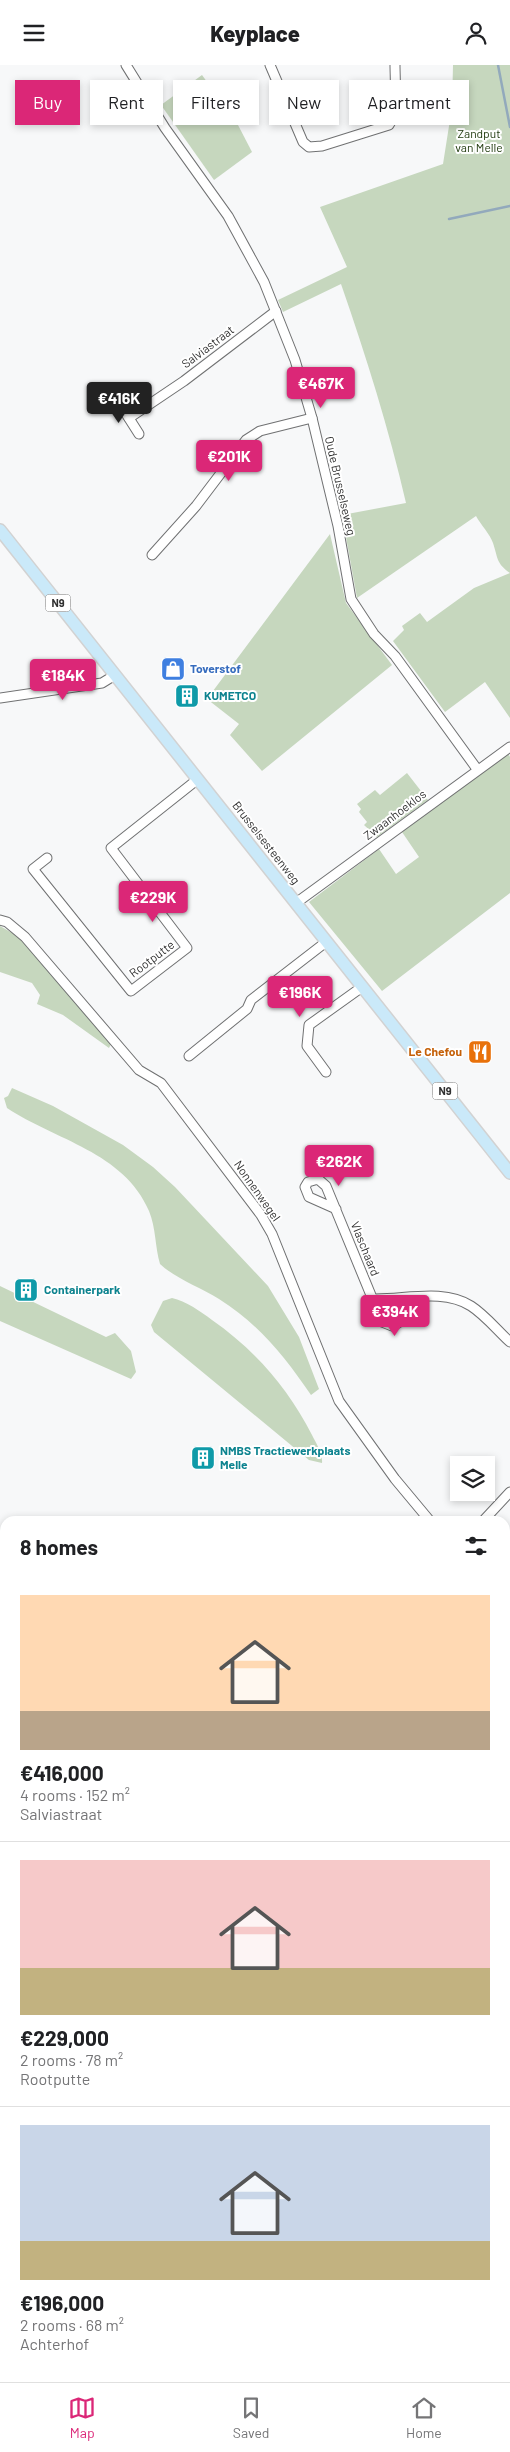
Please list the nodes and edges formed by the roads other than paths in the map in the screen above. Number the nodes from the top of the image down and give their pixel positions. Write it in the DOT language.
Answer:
graph roads {
  1 [pos="126,65"];
  2 [pos="270,65"];
  3 [pos="395,65"];
  4 [pos="276,311"];
  5 [pos="118,401"];
  6 [pos="129,417"];
  7 [pos="312,418"];
  8 [pos="139,434"];
  9 [pos="0,530"];
  10 [pos="152,555"];
  11 [pos="115,675"];
  12 [pos="0,698"];
  13 [pos="510,747"];
  14 [pos="477,769"];
  15 [pos="198,779"];
  16 [pos="47,858"];
  17 [pos="296,903"];
  18 [pos="0,919"];
  19 [pos="326,942"];
  20 [pos="362,987"];
  21 [pos="189,1056"];
  22 [pos="326,1072"];
  23 [pos="510,1173"];
  24 [pos="336,1209"];
  25 [pos="420,1297"];
  26 [pos="372,1299"];
  27 [pos="510,1342"];
  28 [pos="510,1492"];
  29 [pos="426,1516"];
  30 [pos="488,1516"];
  1 -- 4 [label="street, Oude Brusselseweg"];
  2 -- 3 [label="street"];
  4 -- 6 [label="street, Salviastraat"];
  4 -- 7 [label="street, Oude Brusselseweg"];
  5 -- 6 [label="street"];
  6 -- 8 [label="street"];
  7 -- 10 [label="street"];
  7 -- 14 [label="street, Oude Brusselseweg"];
  9 -- 11 [label="main road, Brusselsesteenweg / N9"];
  11 -- 12 [label="street"];
  11 -- 15 [label="main road, Brusselsesteenweg / N9"];
  13 -- 14 [label="street, Zwaanhoeklos"];
  14 -- 17 [label="street, Zwaanhoeklos"];
  15 -- 16 [label="street, Rootputte"];
  15 -- 17 [label="main road, Brusselsesteenweg / N9"];
  17 -- 19 [label="main road, Brusselsesteenweg / N9"];
  18 -- 29 [label="street, Nonnenwegel"];
  19 -- 20 [label="main road, Brusselsesteenweg / N9"];
  19 -- 21 [label="street"];
  20 -- 22 [label="street"];
  20 -- 23 [label="main road, Brusselsesteenweg / N9"];
  24 -- 26 [label="street, Vlaschaard"];
  25 -- 26 [label="street"];
  25 -- 26 [label="street, Vlaschaard"];
  25 -- 27 [label="street"];
  28 -- 30 [label="street"];
}
